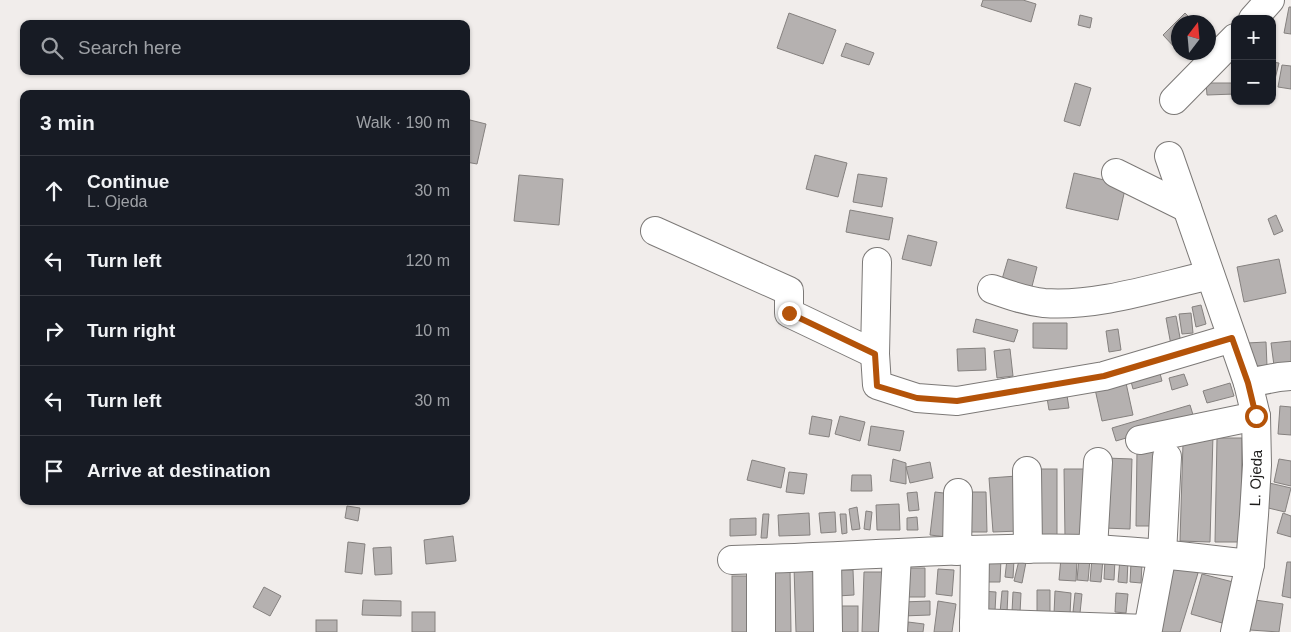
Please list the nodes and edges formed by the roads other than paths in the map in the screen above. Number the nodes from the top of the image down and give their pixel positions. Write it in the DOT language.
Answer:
graph roads {
  1 [pos="1270,0"];
  2 [pos="1257,15"];
  3 [pos="1231,42"];
  4 [pos="1174,100"];
  5 [pos="1169,156"];
  6 [pos="1116,173"];
  7 [pos="1187,208"];
  8 [pos="655,231"];
  9 [pos="877,262"];
  10 [pos="1210,275"];
  11 [pos="992,289"];
  12 [pos="1232,338"];
  13 [pos="875,354"];
  14 [pos="1291,376"];
  15 [pos="1248,383"];
  16 [pos="1256,416"];
  17 [pos="1140,440"];
  18 [pos="1168,457"];
  19 [pos="1098,462"];
  20 [pos="1027,470"];
  21 [pos="958,493"];
  22 [pos="1028,549"];
  23 [pos="1093,550"];
  24 [pos="966,551"];
  25 [pos="897,554"];
  26 [pos="1162,554"];
  27 [pos="827,557"];
  28 [pos="732,560"];
  29 [pos="761,560"];
  30 [pos="1250,564"];
  31 [pos="974,627"];
  32 [pos="761,632"];
  33 [pos="828,632"];
  34 [pos="893,632"];
  35 [pos="1235,632"];
  1 -- 2 [label="street"];
  3 -- 4 [label="street"];
  5 -- 7 [label="street, L. Ojeda"];
  6 -- 7 [label="street"];
  7 -- 10 [label="street, L. Ojeda"];
  8 -- 13 [label="street"];
  9 -- 13 [label="street"];
  10 -- 11 [label="street"];
  10 -- 12 [label="street, L. Ojeda"];
  12 -- 13 [label="street"];
  12 -- 15 [label="street, L. Ojeda"];
  14 -- 15 [label="street"];
  15 -- 16 [label="street, L. Ojeda"];
  16 -- 17 [label="street"];
  16 -- 30 [label="street, L. Ojeda"];
  18 -- 26 [label="street"];
  19 -- 23 [label="street"];
  20 -- 22 [label="street"];
  21 -- 24 [label="street"];
  22 -- 23 [label="street"];
  22 -- 24 [label="street"];
  23 -- 26 [label="street"];
  24 -- 25 [label="street"];
  24 -- 31 [label="street"];
  25 -- 27 [label="street"];
  25 -- 34 [label="street"];
  26 -- 30 [label="street"];
  26 -- 31 [label="street"];
  27 -- 29 [label="street"];
  27 -- 33 [label="street"];
  28 -- 29 [label="street"];
  29 -- 32 [label="street"];
  30 -- 35 [label="street, L. Ojeda"];
}
